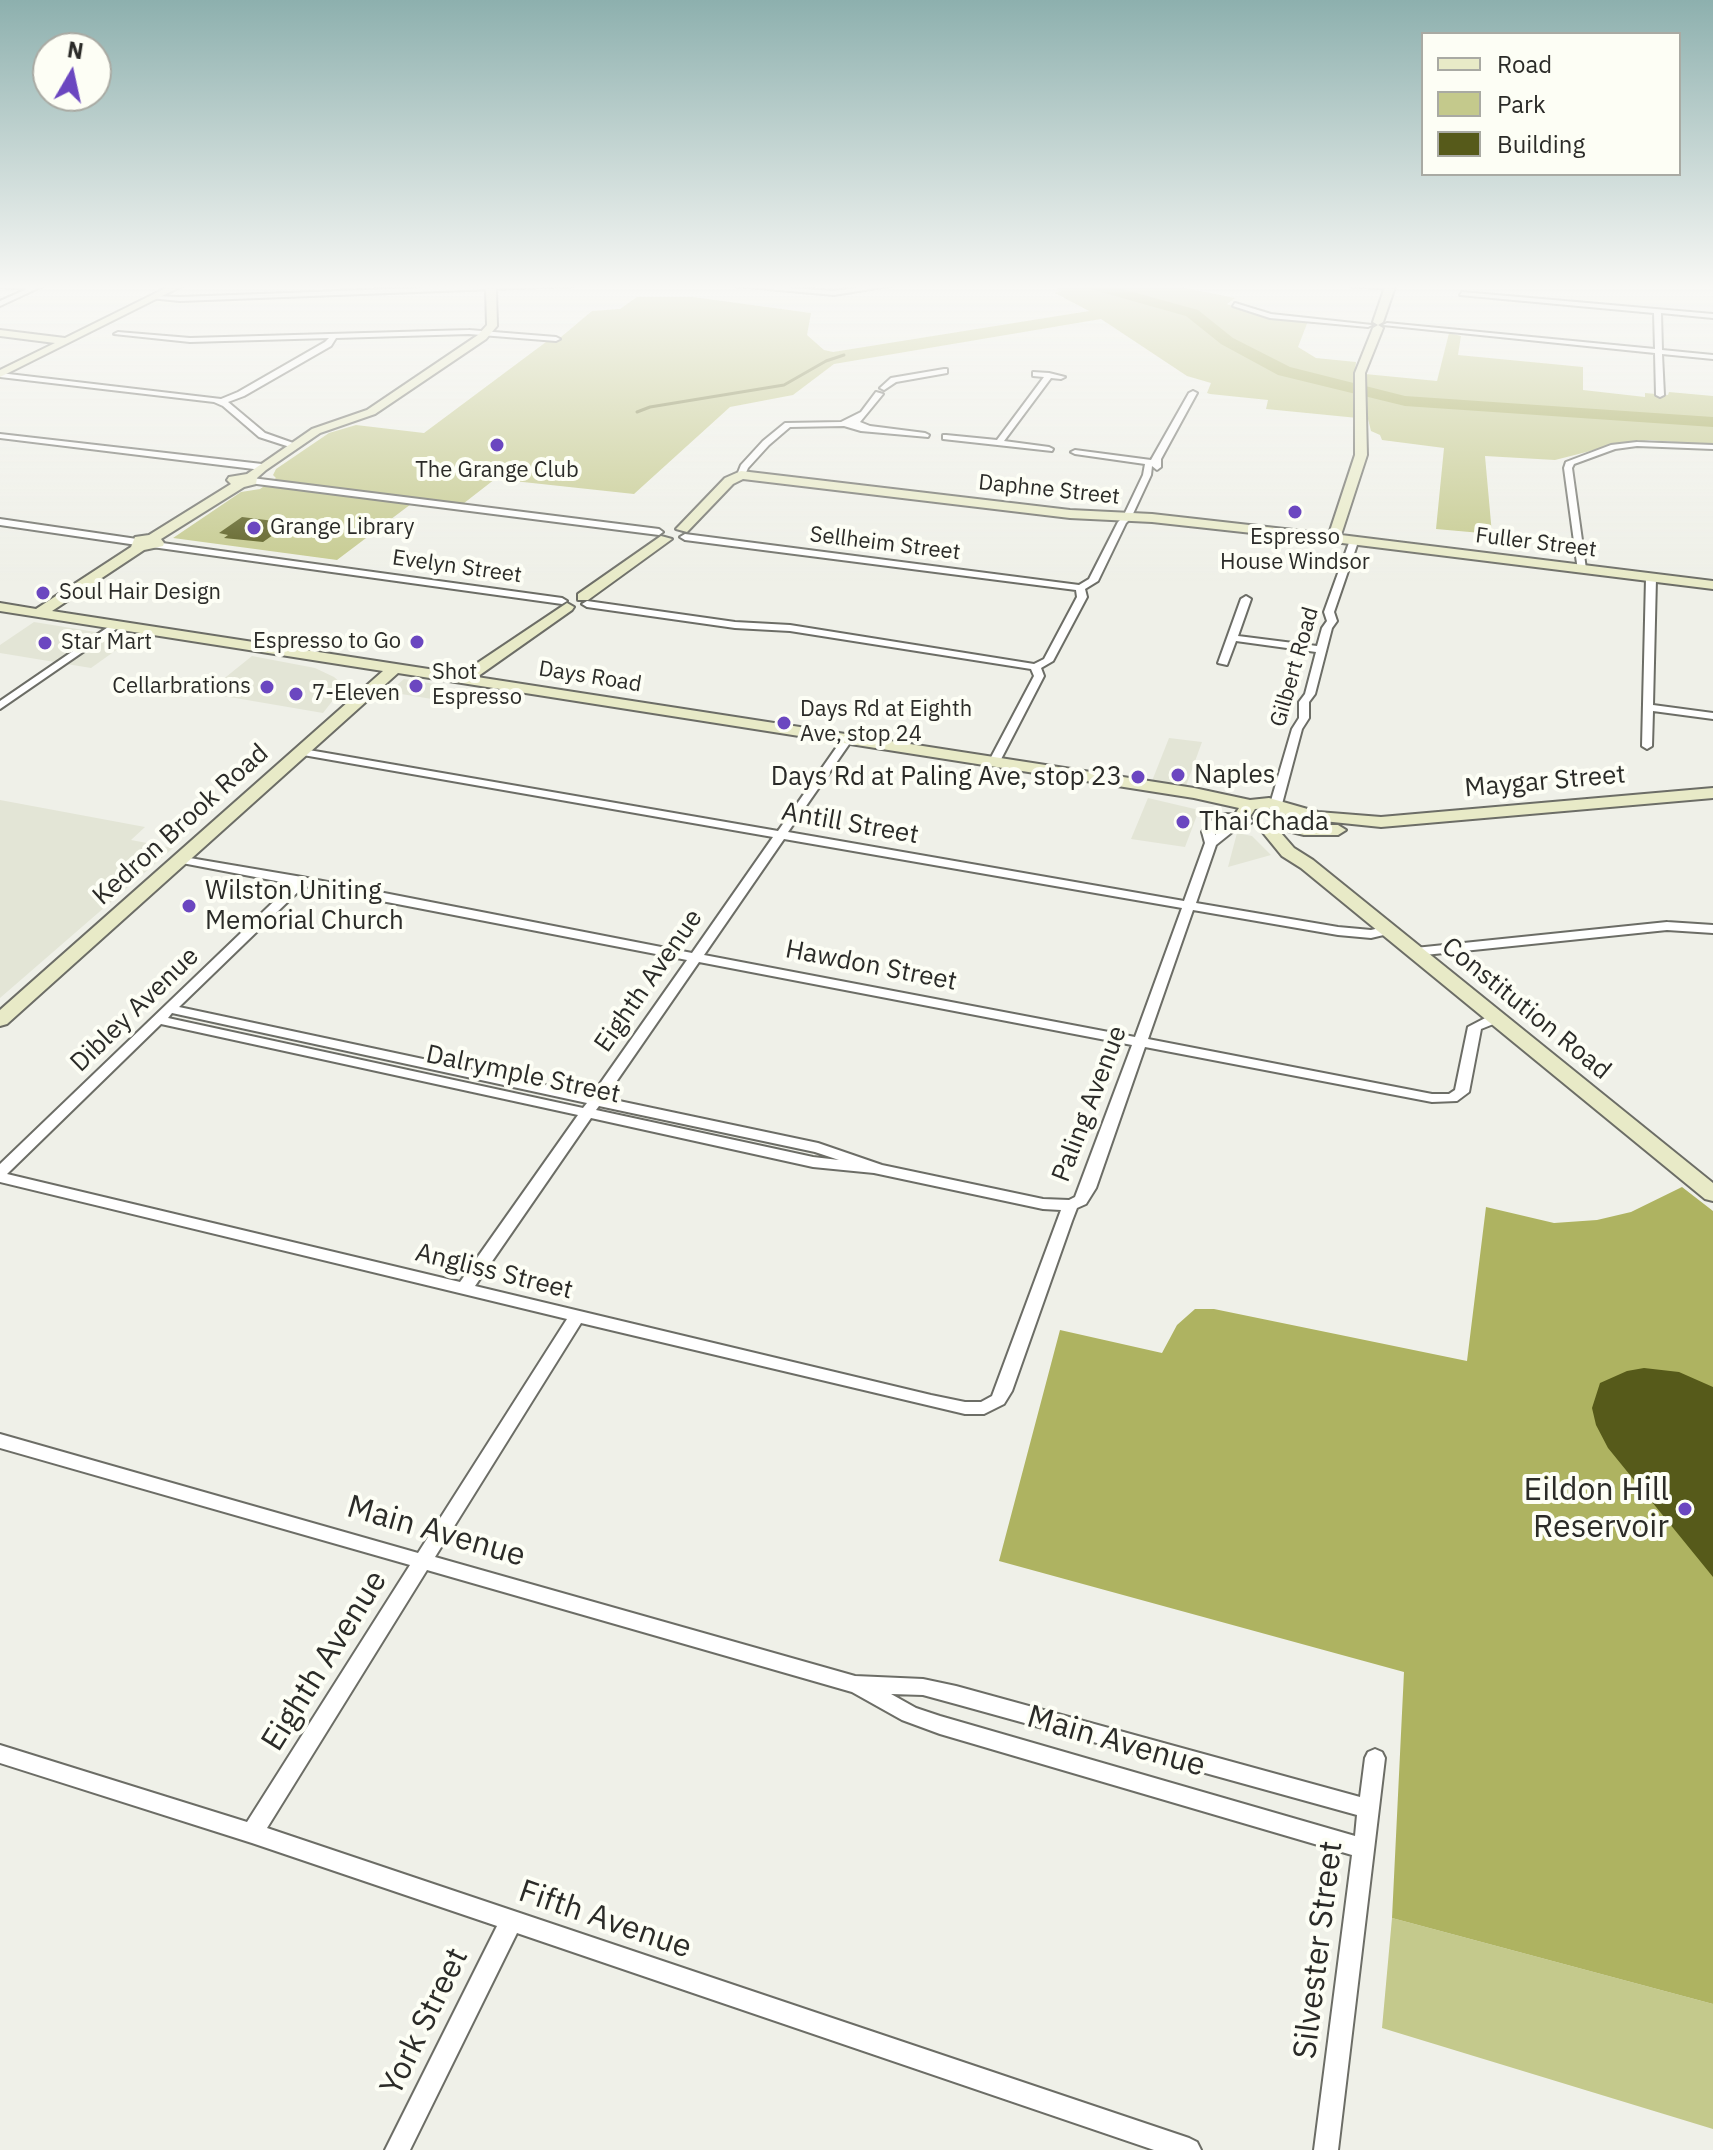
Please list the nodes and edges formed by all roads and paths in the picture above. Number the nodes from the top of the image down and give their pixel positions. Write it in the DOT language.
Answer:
graph roads {
  1 [pos="82,384"];
  2 [pos="257,384"];
  3 [pos="412,384"];
  4 [pos="890,384"];
  5 [pos="1042,384"];
  6 [pos="1360,384"];
  7 [pos="1660,384"];
  8 [pos="1193,393"];
  9 [pos="1660,395"];
  10 [pos="221,402"];
  11 [pos="851,424"];
  12 [pos="925,435"];
  13 [pos="0,436"];
  14 [pos="946,437"];
  15 [pos="999,443"];
  16 [pos="293,446"];
  17 [pos="1713,447"];
  18 [pos="1049,449"];
  19 [pos="1075,452"];
  20 [pos="1155,461"];
  21 [pos="262,467"];
  22 [pos="741,475"];
  23 [pos="248,480"];
  24 [pos="1127,518"];
  25 [pos="0,522"];
  26 [pos="683,533"];
  27 [pos="662,536"];
  28 [pos="1334,538"];
  29 [pos="1353,542"];
  30 [pos="146,543"];
  31 [pos="1581,569"];
  32 [pos="1651,578"];
  33 [pos="1713,585"];
  34 [pos="1080,588"];
  35 [pos="1246,599"];
  36 [pos="585,601"];
  37 [pos="564,604"];
  38 [pos="0,607"];
  39 [pos="39,613"];
  40 [pos="117,625"];
  41 [pos="1234,638"];
  42 [pos="1321,650"];
  43 [pos="353,661"];
  44 [pos="1223,663"];
  45 [pos="396,667"];
  46 [pos="1035,667"];
  47 [pos="466,678"];
  48 [pos="0,706"];
  49 [pos="355,707"];
  50 [pos="1648,707"];
  51 [pos="1713,716"];
  52 [pos="847,740"];
  53 [pos="1647,746"];
  54 [pos="303,752"];
  55 [pos="994,763"];
  56 [pos="1713,793"];
  57 [pos="1276,804"];
  58 [pos="1246,814"];
  59 [pos="1285,824"];
  60 [pos="782,834"];
  61 [pos="182,859"];
  62 [pos="302,881"];
  63 [pos="1188,905"];
  64 [pos="1713,929"];
  65 [pos="1388,930"];
  66 [pos="1415,952"];
  67 [pos="697,957"];
  68 [pos="171,1009"];
  69 [pos="1496,1018"];
  70 [pos="0,1020"];
  71 [pos="159,1020"];
  72 [pos="1140,1042"];
  73 [pos="597,1101"];
  74 [pos="588,1114"];
  75 [pos="879,1169"];
  76 [pos="0,1175"];
  77 [pos="1713,1194"];
  78 [pos="1071,1205"];
  79 [pos="464,1289"];
  80 [pos="577,1316"];
  81 [pos="978,1409"];
  82 [pos="0,1441"];
  83 [pos="423,1562"];
  84 [pos="855,1684"];
  85 [pos="0,1754"];
  86 [pos="1375,1758"];
  87 [pos="1369,1809"];
  88 [pos="252,1833"];
  89 [pos="1364,1849"];
  90 [pos="511,1922"];
  91 [pos="397,2150"];
  92 [pos="1189,2150"];
  93 [pos="1326,2150"];
  1 -- 10 [label="street"];
  2 -- 10 [label="street"];
  3 -- 16 [label="street"];
  4 -- 11 [label="street"];
  5 -- 15 [label="street"];
  6 -- 28 [label="street"];
  7 -- 9 [label="street"];
  8 -- 20 [label="street"];
  10 -- 16 [label="street"];
  11 -- 12 [label="street"];
  11 -- 22 [label="street"];
  13 -- 21 [label="street"];
  14 -- 15 [label="street"];
  15 -- 18 [label="street"];
  16 -- 21 [label="street"];
  17 -- 31 [label="street"];
  19 -- 20 [label="street"];
  20 -- 24 [label="street"];
  21 -- 23 [label="street"];
  22 -- 24 [label="street, Daphne Street"];
  22 -- 26 [label="street"];
  23 -- 27 [label="street"];
  23 -- 30 [label="street"];
  24 -- 28 [label="street, Daphne Street"];
  24 -- 34 [label="street"];
  25 -- 30 [label="street, Evelyn Street"];
  26 -- 27 [label="street"];
  26 -- 34 [label="street, Sellheim Street"];
  27 -- 36 [label="street"];
  28 -- 29 [label="street, Daphne Street"];
  29 -- 31 [label="street, Fuller Street"];
  29 -- 42 [label="street, Gilbert Road"];
  30 -- 37 [label="street, Evelyn Street"];
  30 -- 39 [label="street"];
  31 -- 32 [label="street, Fuller Street"];
  32 -- 33 [label="street, Fuller Street"];
  32 -- 50 [label="street"];
  34 -- 46 [label="street"];
  35 -- 41 [label="street"];
  36 -- 37 [label="street"];
  36 -- 46 [label="street"];
  37 -- 47 [label="street"];
  38 -- 39 [label="street, Days Road"];
  39 -- 40 [label="street, Days Road"];
  40 -- 43 [label="street, Days Road"];
  40 -- 48 [label="street"];
  41 -- 42 [label="street"];
  41 -- 44 [label="street"];
  42 -- 57 [label="street, Gilbert Road"];
  43 -- 45 [label="street, Days Road"];
  43 -- 49 [label="street"];
  45 -- 47 [label="street, Days Road"];
  45 -- 49 [label="street, Kedron Brook Road"];
  46 -- 55 [label="street"];
  47 -- 52 [label="street, Days Road"];
  49 -- 54 [label="street, Kedron Brook Road"];
  50 -- 51 [label="street"];
  50 -- 53 [label="street"];
  52 -- 55 [label="street, Days Road"];
  52 -- 60 [label="street, Eighth Avenue"];
  54 -- 60 [label="street, Antill Street"];
  54 -- 61 [label="street, Kedron Brook Road"];
  55 -- 58 [label="street, Days Road"];
  56 -- 59 [label="street, Maygar Street"];
  57 -- 58 [label="street"];
  57 -- 59 [label="street"];
  58 -- 59 [label="street"];
  58 -- 63 [label="street, Paling Avenue"];
  59 -- 65 [label="street, Constitution Road"];
  60 -- 63 [label="street, Antill Street"];
  60 -- 67 [label="street, Eighth Avenue"];
  61 -- 62 [label="street, Hawdon Street"];
  61 -- 70 [label="street, Kedron Brook Road"];
  62 -- 67 [label="street, Hawdon Street"];
  62 -- 68 [label="street, Dibley Avenue"];
  63 -- 65 [label="street, Antill Street"];
  63 -- 72 [label="street, Paling Avenue"];
  64 -- 66 [label="street"];
  65 -- 66 [label="street, Constitution Road"];
  66 -- 69 [label="street, Constitution Road"];
  67 -- 72 [label="street, Hawdon Street"];
  67 -- 73 [label="street, Eighth Avenue"];
  68 -- 71 [label="street, Dibley Avenue"];
  68 -- 73 [label="street, Dalrymple Street"];
  69 -- 72 [label="street, Hawdon Street"];
  69 -- 77 [label="street, Constitution Road"];
  71 -- 74 [label="street, Dalrymple Street"];
  71 -- 76 [label="street, Dibley Avenue"];
  72 -- 78 [label="street, Paling Avenue"];
  73 -- 74 [label="street, Eighth Avenue"];
  73 -- 75 [label="street, Dalrymple Street"];
  74 -- 75 [label="street, Dalrymple Street"];
  74 -- 79 [label="street, Eighth Avenue"];
  75 -- 78 [label="street, Dalrymple Street"];
  76 -- 79 [label="street, Angliss Street"];
  78 -- 81 [label="street, Paling Avenue"];
  79 -- 80 [label="street, Angliss Street"];
  80 -- 81 [label="street, Angliss Street"];
  80 -- 83 [label="street, Eighth Avenue"];
  82 -- 83 [label="street, Main Avenue"];
  83 -- 84 [label="street, Main Avenue"];
  83 -- 88 [label="street, Eighth Avenue"];
  84 -- 87 [label="street, Main Avenue"];
  84 -- 89 [label="street, Main Avenue"];
  85 -- 88 [label="street, Fifth Avenue"];
  86 -- 87 [label="street, Silvester Street"];
  87 -- 89 [label="street, Silvester Street"];
  88 -- 90 [label="street, Fifth Avenue"];
  89 -- 93 [label="street, Silvester Street"];
  90 -- 91 [label="street, York Street"];
  90 -- 92 [label="street, Fifth Avenue"];
}
